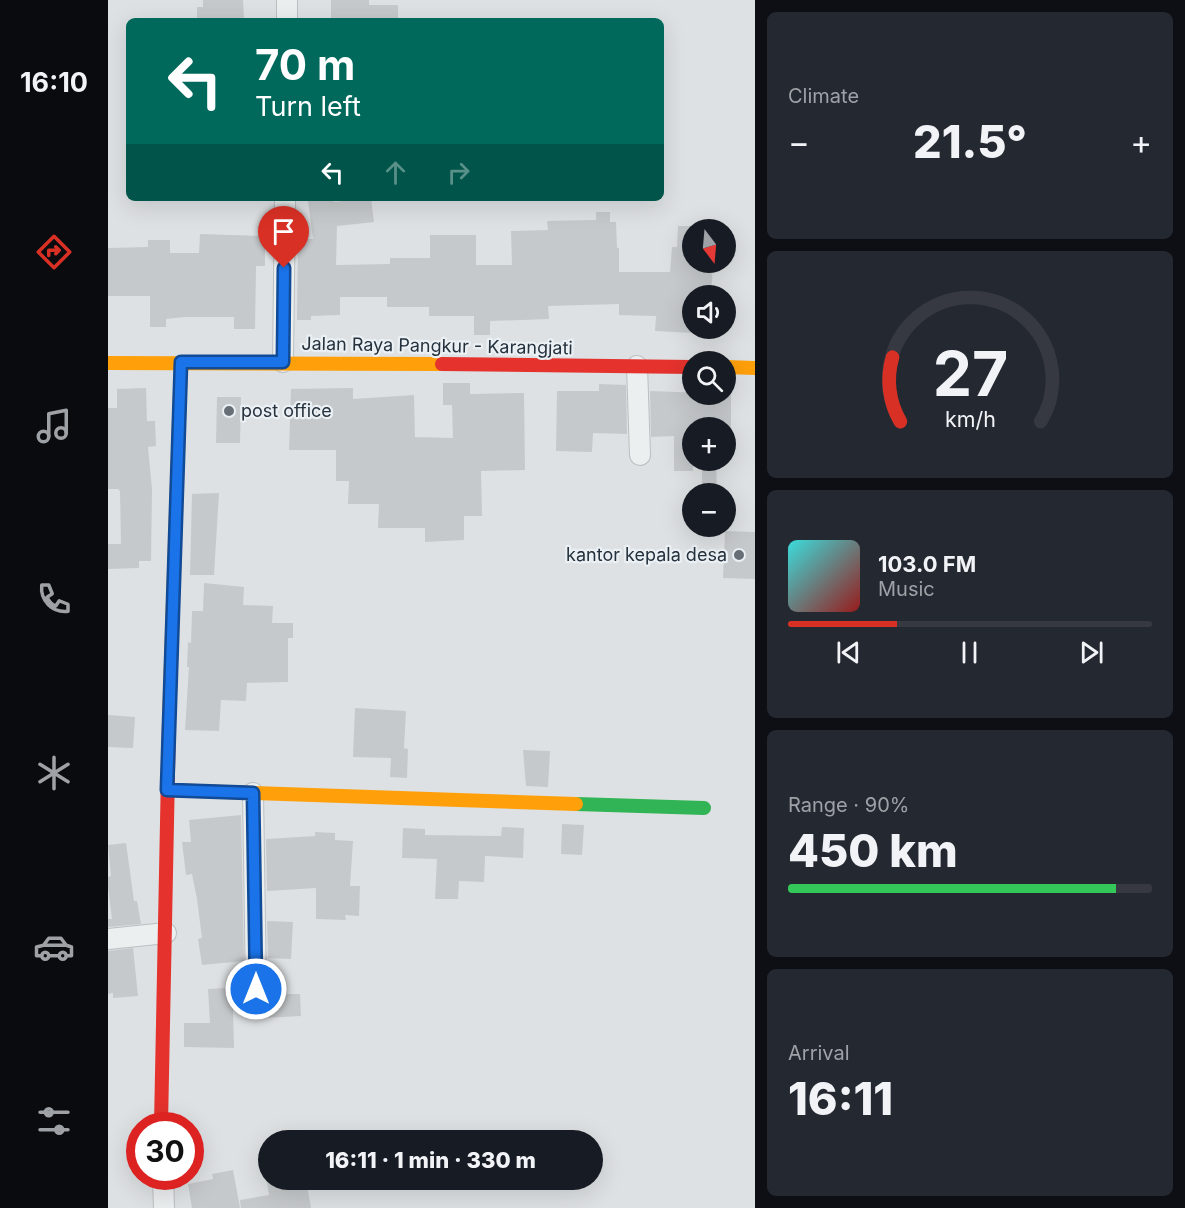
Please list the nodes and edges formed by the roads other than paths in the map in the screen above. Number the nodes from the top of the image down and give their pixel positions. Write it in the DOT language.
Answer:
graph roads {
  1 [pos="287,0"];
  2 [pos="286,18"];
  3 [pos="285,201"];
  4 [pos="181,362"];
  5 [pos="283,362"];
  6 [pos="108,363"];
  7 [pos="637,366"];
  8 [pos="682,367"];
  9 [pos="736,367"];
  10 [pos="754,368"];
  11 [pos="640,455"];
  12 [pos="167,790"];
  13 [pos="253,793"];
  14 [pos="704,808"];
  15 [pos="166,933"];
  16 [pos="108,939"];
  17 [pos="256,989"];
  18 [pos="160,1112"];
  19 [pos="163,1190"];
  20 [pos="164,1208"];
  1 -- 2 [label="street"];
  3 -- 5 [label="street"];
  4 -- 5 [label="street, Jalan Raya Pangkur - Karangjati"];
  4 -- 6 [label="street, Jalan Raya Pangkur - Karangjati"];
  4 -- 12 [label="street"];
  5 -- 7 [label="street, Jalan Raya Pangkur - Karangjati"];
  7 -- 8 [label="street, Jalan Raya Pangkur - Karangjati"];
  7 -- 11 [label="street"];
  9 -- 10 [label="street"];
  12 -- 13 [label="street"];
  12 -- 15 [label="street"];
  13 -- 14 [label="street"];
  13 -- 17 [label="street"];
  15 -- 16 [label="street"];
  15 -- 18 [label="street"];
  19 -- 20 [label="street"];
}
